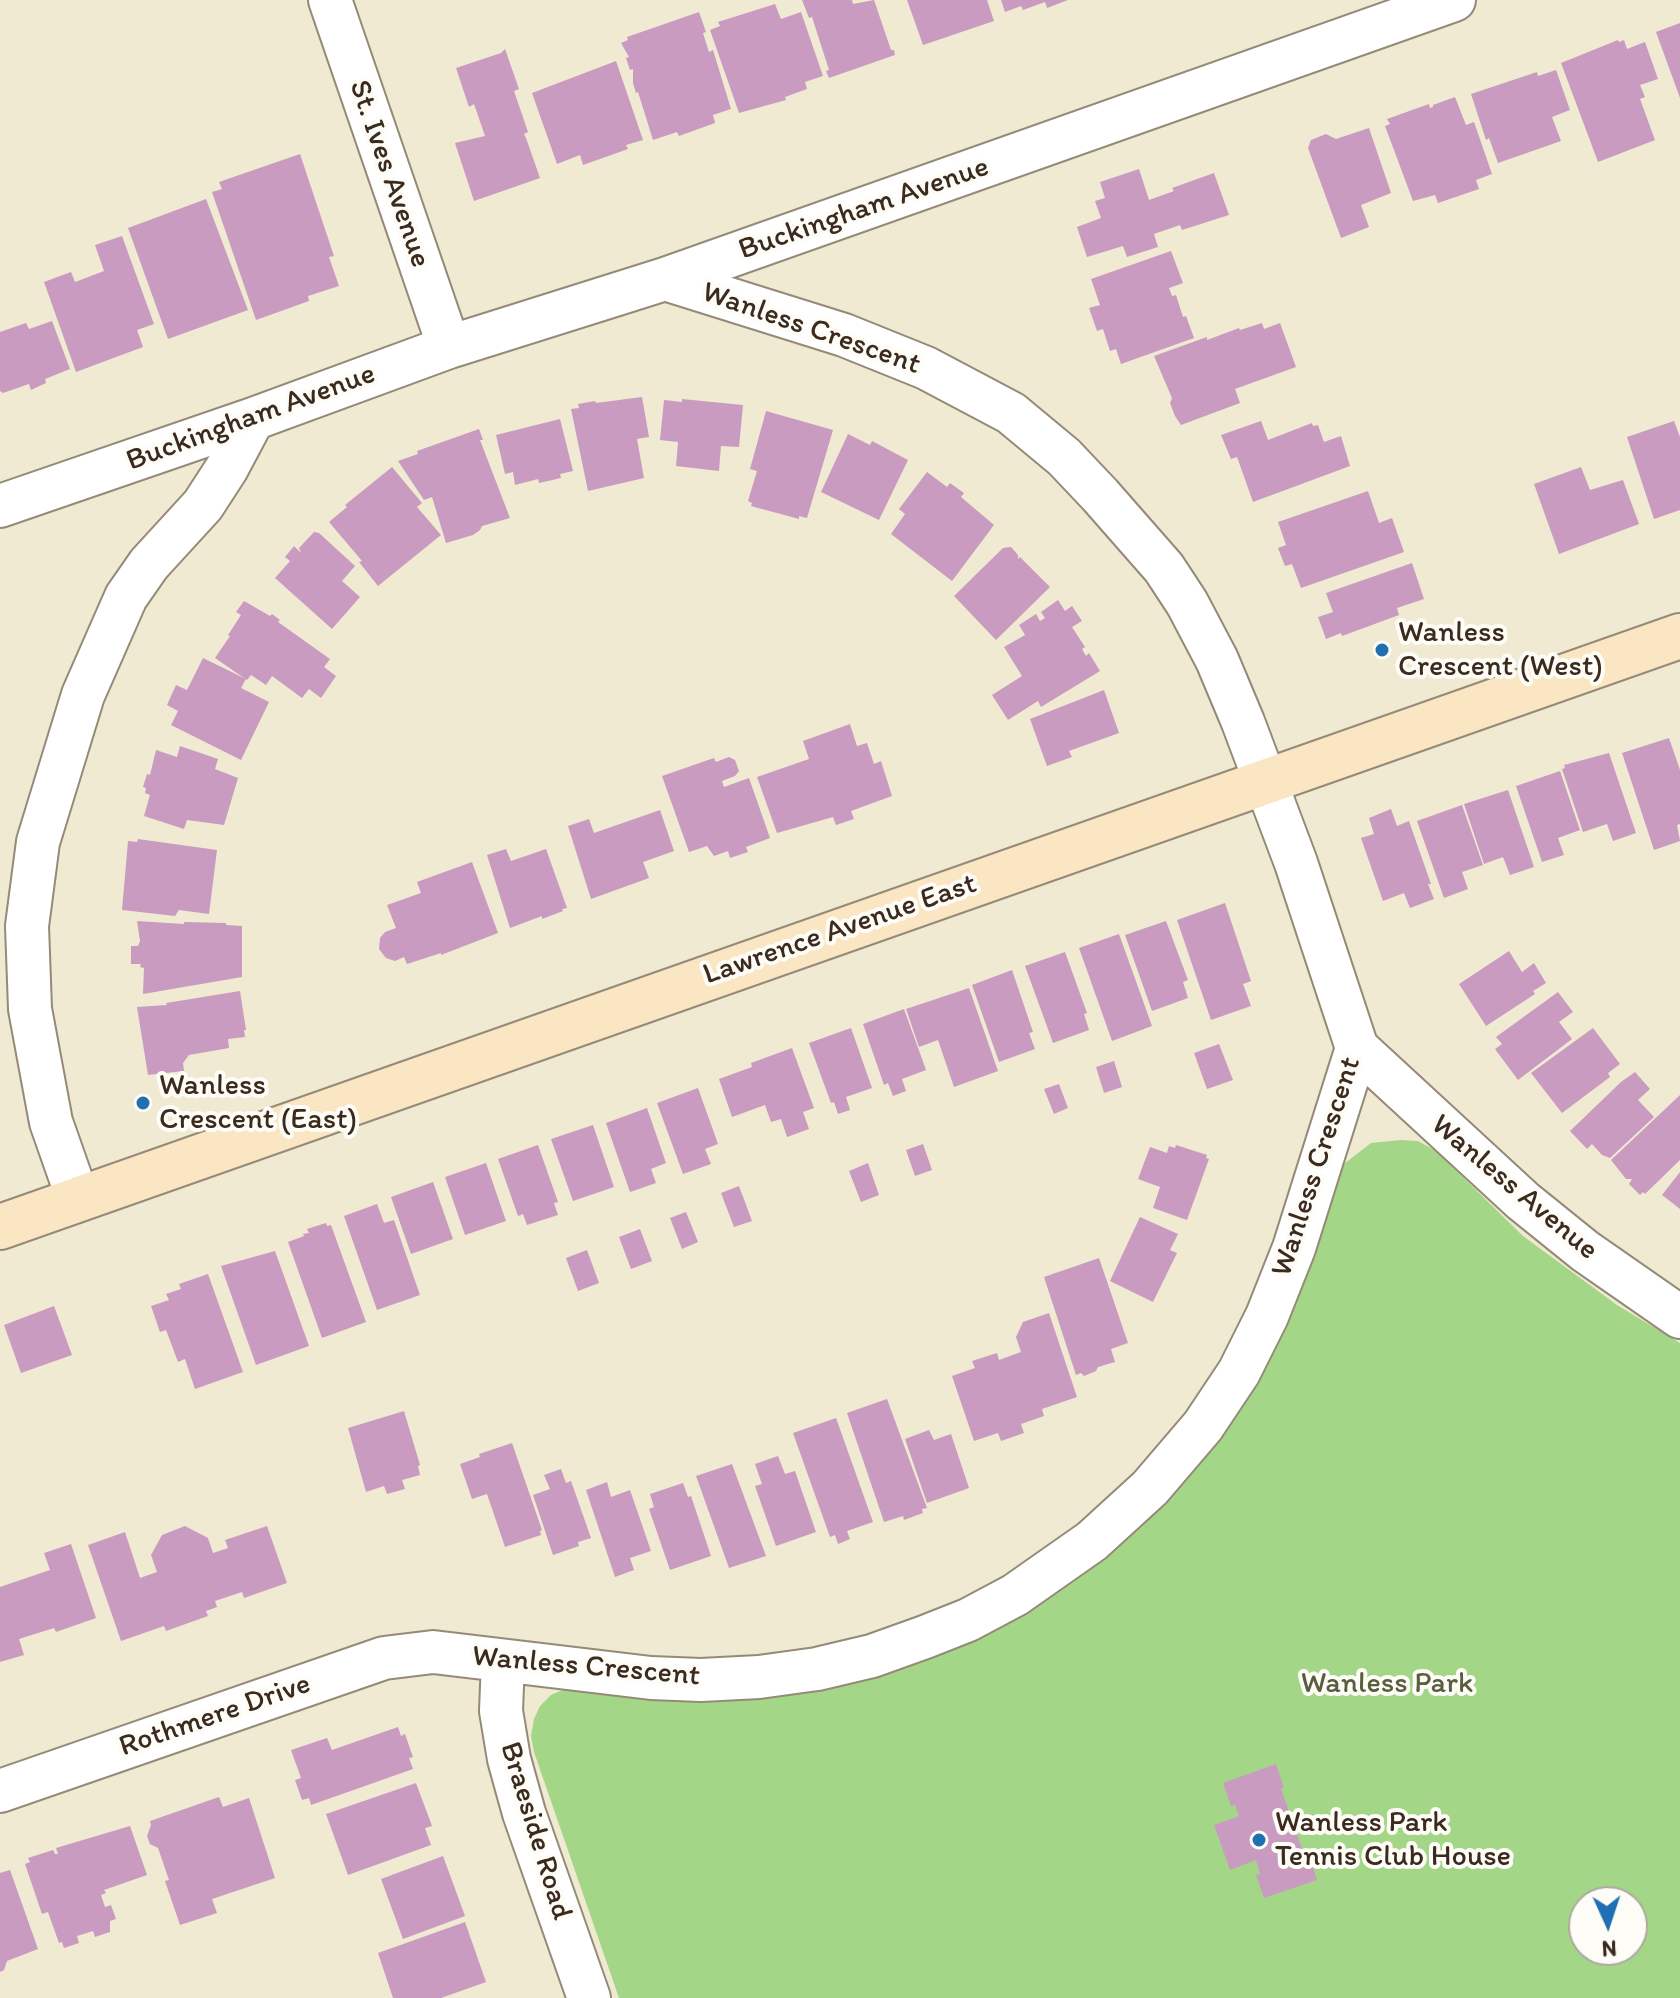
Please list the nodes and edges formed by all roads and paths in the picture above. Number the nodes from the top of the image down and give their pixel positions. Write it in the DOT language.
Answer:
graph roads {
  1 [pos="330,0"];
  2 [pos="1454,0"];
  3 [pos="665,279"];
  4 [pos="449,347"];
  5 [pos="253,419"];
  6 [pos="0,506"];
  7 [pos="1680,636"];
  8 [pos="1265,780"];
  9 [pos="1357,1048"];
  10 [pos="78,1199"];
  11 [pos="0,1227"];
  12 [pos="1680,1317"];
  13 [pos="433,1652"];
  14 [pos="503,1661"];
  15 [pos="0,1791"];
  16 [pos="589,1998"];
  1 -- 4 [label="street, St. Ives Avenue"];
  2 -- 3 [label="street, Buckingham Avenue"];
  3 -- 4 [label="street, Buckingham Avenue"];
  3 -- 8 [label="street, Wanless Crescent"];
  4 -- 5 [label="street, Buckingham Avenue"];
  5 -- 6 [label="street, Buckingham Avenue"];
  5 -- 10 [label="street"];
  7 -- 8 [label="main road, Lawrence Avenue East"];
  8 -- 9 [label="street, Wanless Crescent"];
  8 -- 10 [label="main road, Lawrence Avenue East"];
  9 -- 12 [label="street, Wanless Avenue"];
  9 -- 14 [label="street, Wanless Crescent"];
  10 -- 11 [label="main road, Lawrence Avenue East"];
  13 -- 14 [label="street, Wanless Crescent"];
  13 -- 15 [label="street, Rothmere Drive"];
  14 -- 16 [label="street, Braeside Road"];
}
